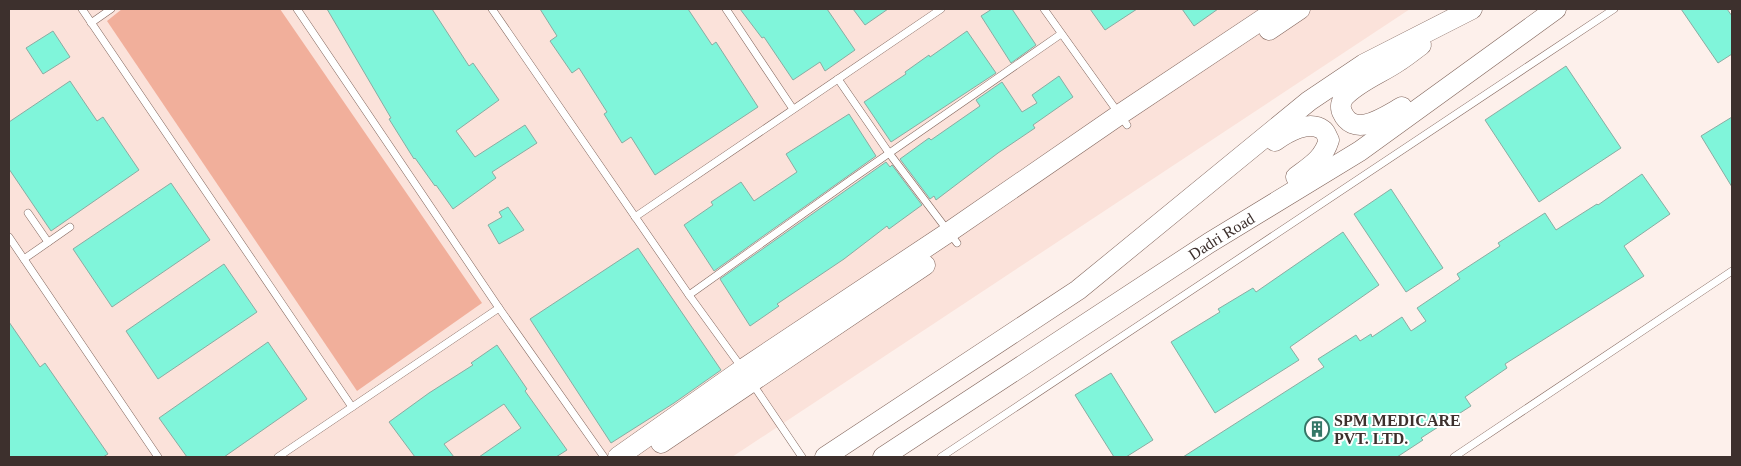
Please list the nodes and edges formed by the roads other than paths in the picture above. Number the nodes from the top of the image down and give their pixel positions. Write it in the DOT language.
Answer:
graph roads {
  1 [pos="82,9"];
  2 [pos="112,9"];
  3 [pos="297,9"];
  4 [pos="492,9"];
  5 [pos="726,9"];
  6 [pos="941,9"];
  7 [pos="1044,9"];
  8 [pos="1300,9"];
  9 [pos="1556,9"];
  10 [pos="1614,9"];
  11 [pos="1468,11"];
  12 [pos="1278,12"];
  13 [pos="91,23"];
  14 [pos="1062,34"];
  15 [pos="1477,65"];
  16 [pos="838,79"];
  17 [pos="793,109"];
  18 [pos="1123,120"];
  19 [pos="889,154"];
  20 [pos="1215,176"];
  21 [pos="28,213"];
  22 [pos="635,217"];
  23 [pos="70,226"];
  24 [pos="9,237"];
  25 [pos="953,238"];
  26 [pos="48,242"];
  27 [pos="1209,243"];
  28 [pos="24,259"];
  29 [pos="1732,271"];
  30 [pos="689,295"];
  31 [pos="499,308"];
  32 [pos="747,375"];
  33 [pos="352,407"];
  34 [pos="158,457"];
  35 [pos="278,457"];
  36 [pos="604,457"];
  37 [pos="618,457"];
  38 [pos="640,457"];
  39 [pos="802,457"];
  40 [pos="825,457"];
  41 [pos="883,457"];
  42 [pos="941,457"];
  43 [pos="1454,457"];
  1 -- 13 [label="lane"];
  2 -- 13 [label="lane"];
  3 -- 31 [label="lane"];
  4 -- 22 [label="lane"];
  5 -- 17 [label="lane"];
  6 -- 16 [label="lane"];
  7 -- 14 [label="lane"];
  8 -- 12 [label="main road"];
  9 -- 15 [label="main road, Dadri Road"];
  10 -- 42 [label="lane"];
  11 -- 15 [label="main road"];
  11 -- 20 [label="main road"];
  12 -- 18 [label="main road"];
  13 -- 33 [label="lane"];
  14 -- 18 [label="lane"];
  14 -- 19 [label="lane"];
  15 -- 27 [label="main road, Dadri Road"];
  16 -- 17 [label="lane"];
  16 -- 19 [label="lane"];
  17 -- 22 [label="lane"];
  18 -- 25 [label="main road"];
  19 -- 25 [label="lane"];
  19 -- 30 [label="lane"];
  20 -- 27 [label="main road"];
  20 -- 40 [label="main road"];
  21 -- 26 [label="lane"];
  22 -- 30 [label="lane"];
  23 -- 26 [label="lane"];
  24 -- 28 [label="lane"];
  25 -- 32 [label="main road"];
  26 -- 28 [label="lane"];
  27 -- 41 [label="main road, Dadri Road"];
  28 -- 34 [label="lane"];
  29 -- 43 [label="lane"];
  30 -- 32 [label="lane"];
  31 -- 33 [label="lane"];
  31 -- 36 [label="lane"];
  32 -- 37 [label="main road"];
  32 -- 38 [label="main road"];
  32 -- 39 [label="lane"];
  33 -- 35 [label="lane"];
}
